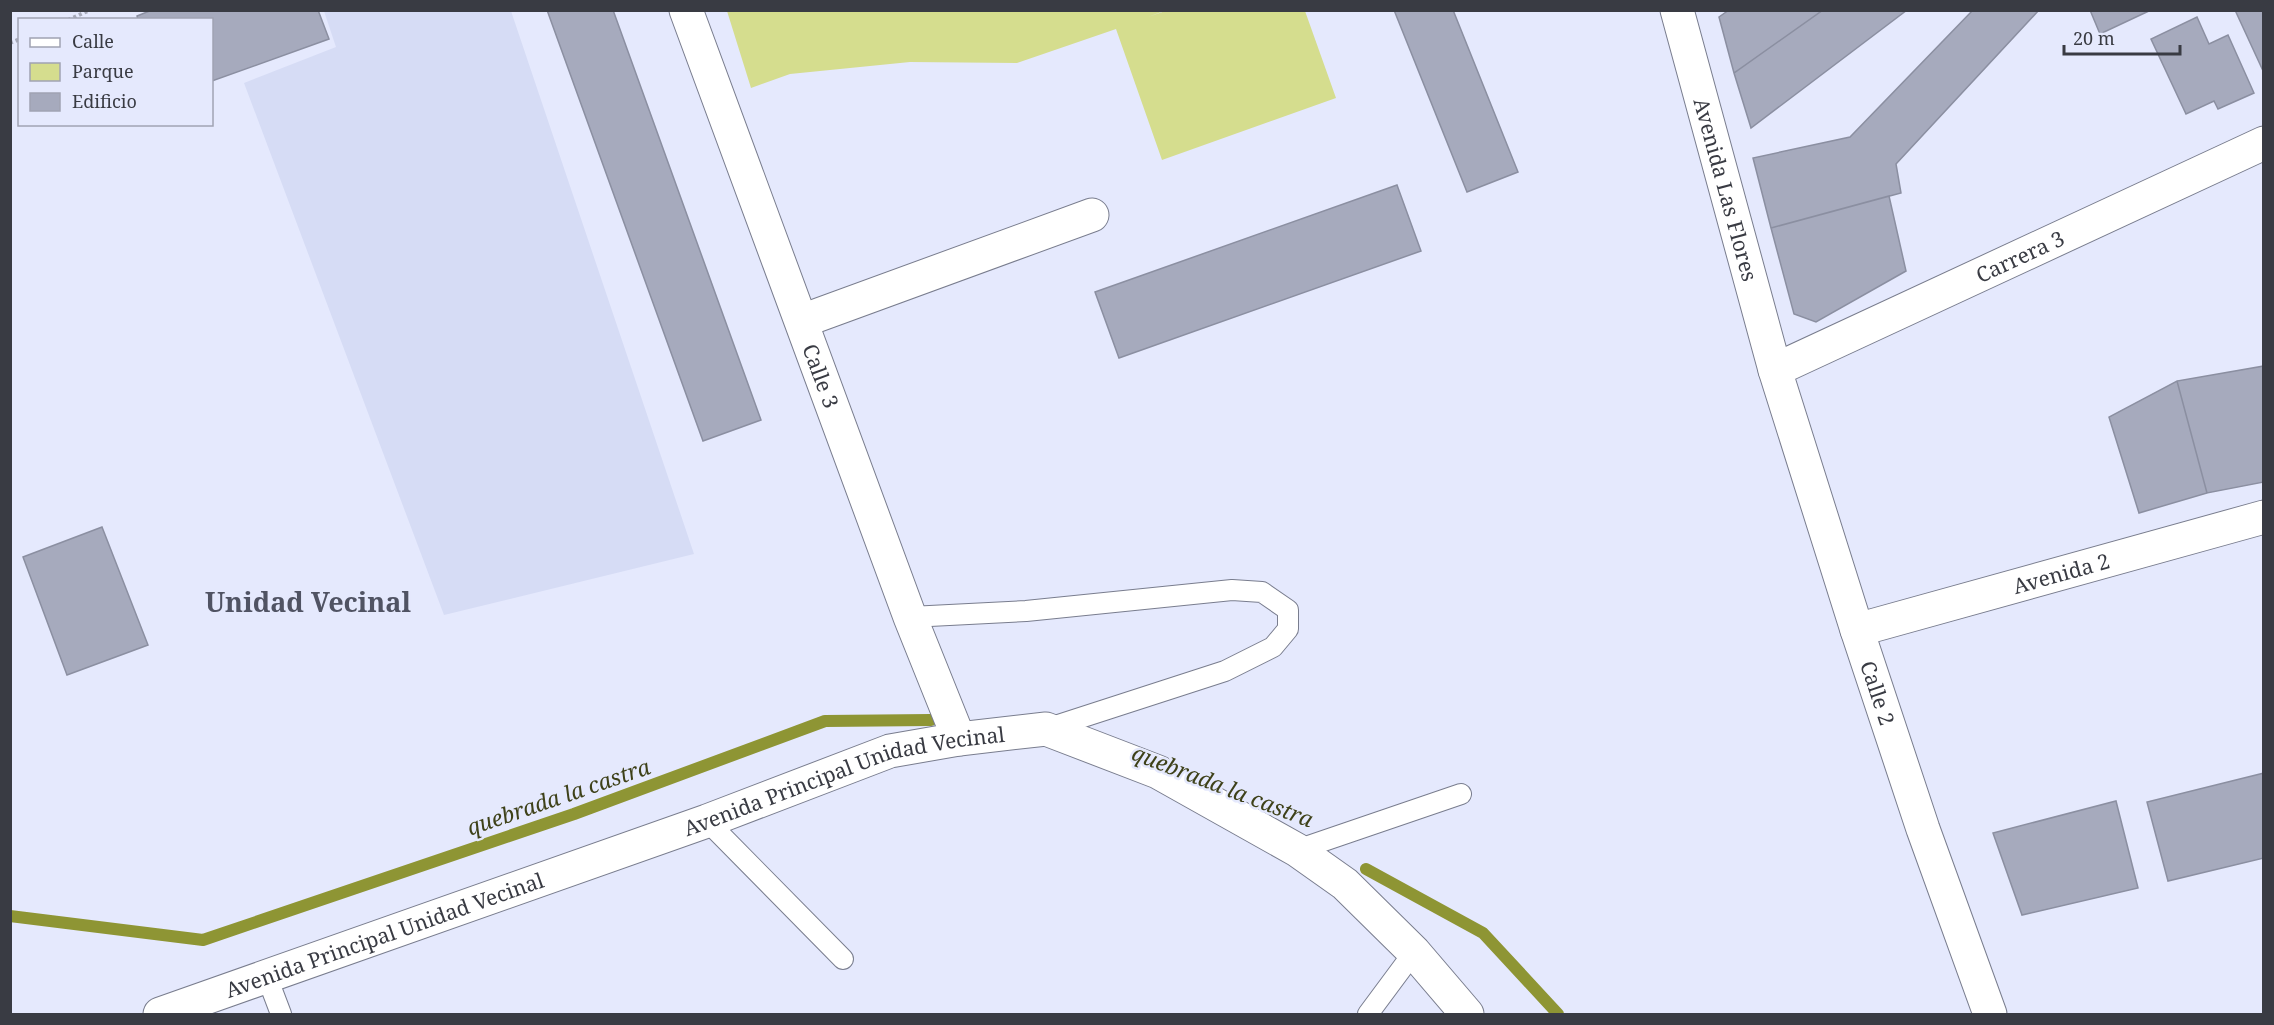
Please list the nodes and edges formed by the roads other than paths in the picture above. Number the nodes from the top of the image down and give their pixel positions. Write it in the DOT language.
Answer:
graph roads {
  1 [pos="686,10"];
  2 [pos="1677,10"];
  3 [pos="2264,143"];
  4 [pos="1092,215"];
  5 [pos="802,321"];
  6 [pos="1775,370"];
  7 [pos="2264,517"];
  8 [pos="910,617"];
  9 [pos="1857,630"];
  10 [pos="1046,729"];
  11 [pos="959,739"];
  12 [pos="1461,794"];
  13 [pos="706,821"];
  14 [pos="1297,850"];
  15 [pos="1414,952"];
  16 [pos="843,959"];
  17 [pos="267,977"];
  18 [pos="160,1014"];
  19 [pos="281,1014"];
  20 [pos="1368,1014"];
  21 [pos="1467,1014"];
  22 [pos="1990,1014"];
  1 -- 5 [label="street, Calle 3"];
  2 -- 6 [label="street, Avenida Las Flores"];
  3 -- 6 [label="street, Carrera 3"];
  4 -- 5 [label="street"];
  5 -- 8 [label="street, Calle 3"];
  6 -- 9 [label="street, Calle 2"];
  7 -- 9 [label="street, Avenida 2"];
  8 -- 10 [label="lane"];
  8 -- 11 [label="street, Calle 3"];
  9 -- 22 [label="street, Calle 2"];
  10 -- 11 [label="street, Avenida Principal Unidad Vecinal"];
  10 -- 14 [label="street, Avenida Principal Unidad Vecinal"];
  11 -- 13 [label="street, Avenida Principal Unidad Vecinal"];
  12 -- 14 [label="lane"];
  13 -- 16 [label="lane"];
  13 -- 17 [label="street, Avenida Principal Unidad Vecinal"];
  14 -- 15 [label="street, Avenida Principal Unidad Vecinal"];
  15 -- 20 [label="lane"];
  15 -- 21 [label="street, Avenida Principal Unidad Vecinal"];
  17 -- 18 [label="street, Avenida Principal Unidad Vecinal"];
  17 -- 19 [label="lane"];
}
